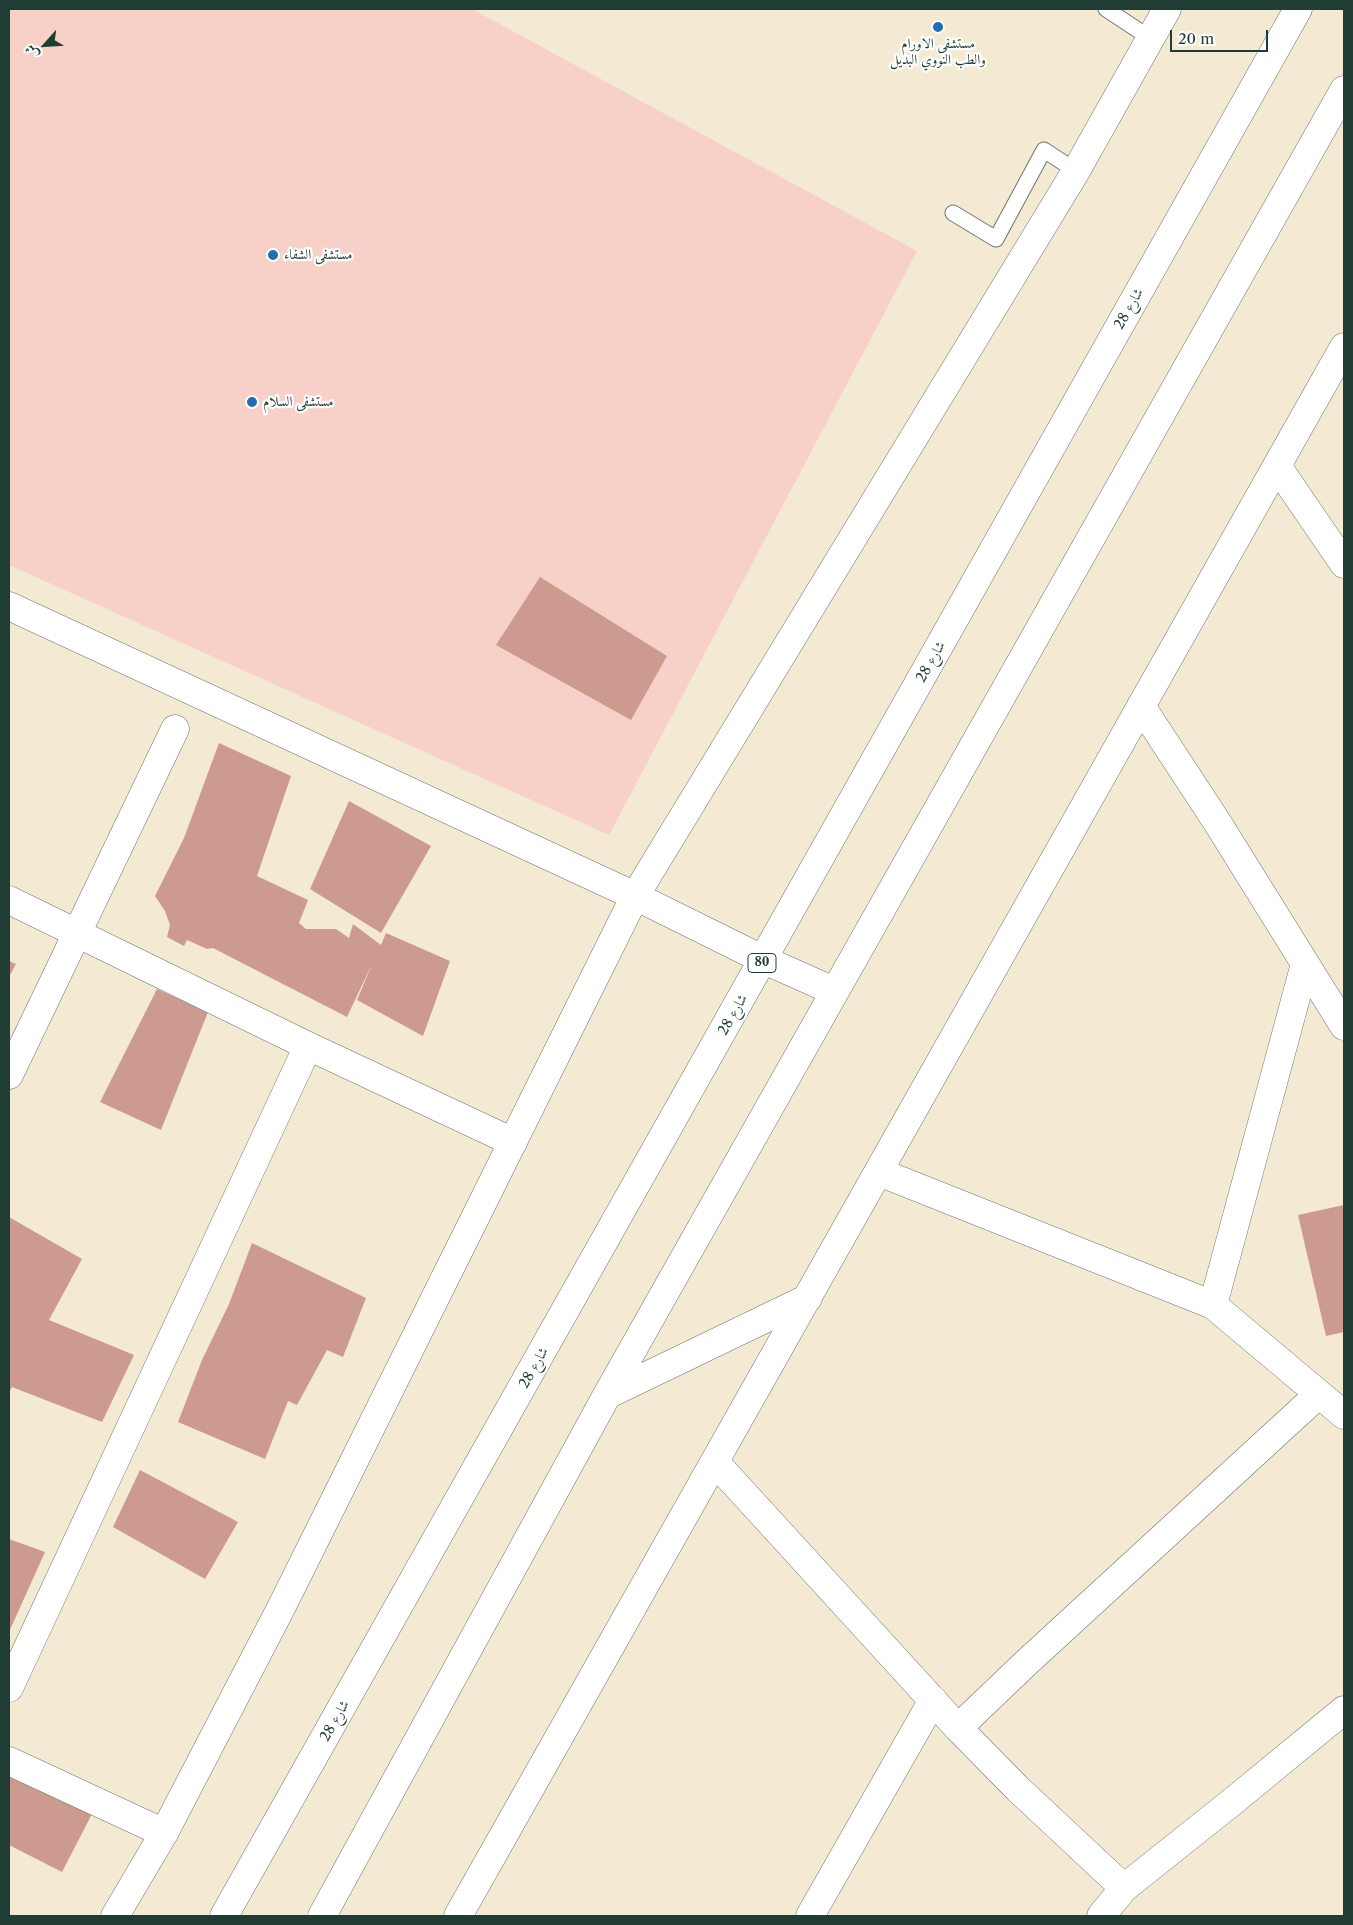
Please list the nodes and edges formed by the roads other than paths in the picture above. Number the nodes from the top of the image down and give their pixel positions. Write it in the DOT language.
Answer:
graph roads {
  1 [pos="1106,9"];
  2 [pos="1167,9"];
  3 [pos="1298,9"];
  4 [pos="1150,38"];
  5 [pos="1344,90"];
  6 [pos="1076,171"];
  7 [pos="953,212"];
  8 [pos="1344,347"];
  9 [pos="1277,466"];
  10 [pos="1344,564"];
  11 [pos="9,606"];
  12 [pos="1142,706"];
  13 [pos="175,729"];
  14 [pos="635,896"];
  15 [pos="9,900"];
  16 [pos="78,933"];
  17 [pos="764,960"];
  18 [pos="1305,964"];
  19 [pos="834,991"];
  20 [pos="1344,1026"];
  21 [pos="308,1046"];
  22 [pos="9,1075"];
  23 [pos="513,1142"];
  24 [pos="879,1172"];
  25 [pos="808,1298"];
  26 [pos="1213,1305"];
  27 [pos="1319,1394"];
  28 [pos="607,1395"];
  29 [pos="1344,1415"];
  30 [pos="715,1462"];
  31 [pos="9,1688"];
  32 [pos="933,1700"];
  33 [pos="1344,1710"];
  34 [pos="958,1728"];
  35 [pos="9,1761"];
  36 [pos="164,1833"];
  37 [pos="1124,1888"];
  38 [pos="115,1916"];
  39 [pos="224,1916"];
  40 [pos="322,1916"];
  41 [pos="458,1916"];
  42 [pos="810,1916"];
  43 [pos="1101,1916"];
  1 -- 4 [label="lane"];
  2 -- 4 [label="main road"];
  3 -- 17 [label="main road, شارع 28 / 80"];
  4 -- 6 [label="main road"];
  5 -- 19 [label="main road"];
  6 -- 7 [label="lane"];
  6 -- 14 [label="main road"];
  8 -- 9 [label="main road"];
  9 -- 10 [label="main road"];
  9 -- 12 [label="main road"];
  11 -- 14 [label="main road"];
  12 -- 18 [label="main road"];
  12 -- 24 [label="main road"];
  13 -- 16 [label="main road"];
  14 -- 17 [label="main road"];
  14 -- 23 [label="main road"];
  15 -- 16 [label="main road"];
  16 -- 21 [label="main road"];
  16 -- 22 [label="main road"];
  17 -- 19 [label="main road"];
  17 -- 39 [label="main road, شارع 28 / 80"];
  18 -- 20 [label="main road"];
  18 -- 26 [label="main road"];
  19 -- 28 [label="main road"];
  21 -- 23 [label="main road"];
  21 -- 31 [label="main road"];
  23 -- 36 [label="main road"];
  24 -- 25 [label="main road"];
  24 -- 26 [label="main road"];
  25 -- 28 [label="main road"];
  25 -- 30 [label="main road"];
  26 -- 27 [label="main road"];
  27 -- 29 [label="main road"];
  27 -- 34 [label="main road"];
  28 -- 40 [label="main road"];
  30 -- 32 [label="main road"];
  30 -- 41 [label="main road"];
  32 -- 34 [label="main road"];
  32 -- 42 [label="main road"];
  33 -- 37 [label="main road"];
  34 -- 37 [label="main road"];
  35 -- 36 [label="main road"];
  36 -- 38 [label="main road"];
  37 -- 43 [label="main road"];
}
